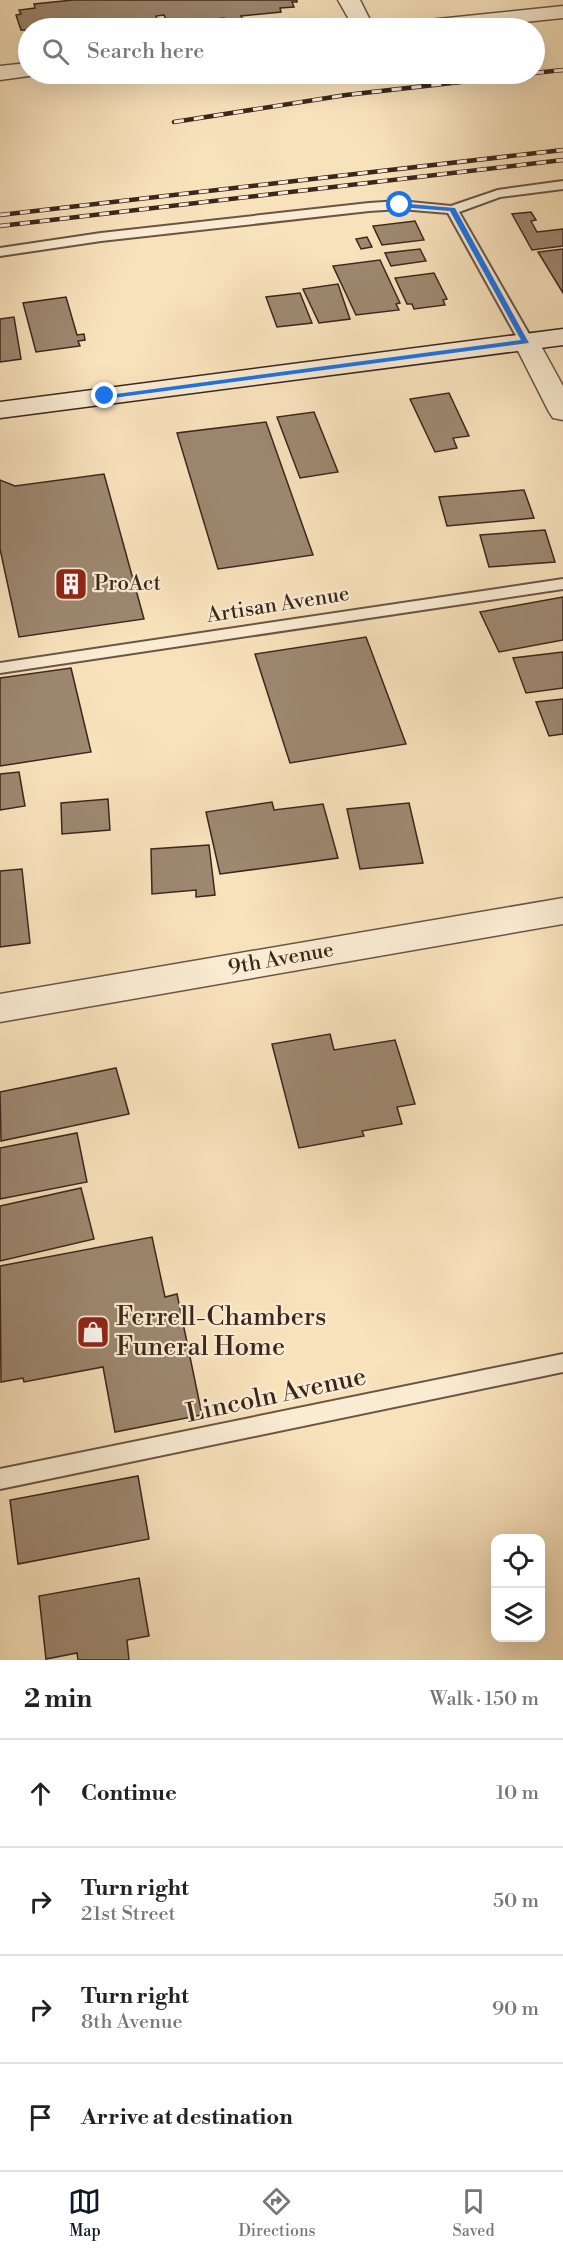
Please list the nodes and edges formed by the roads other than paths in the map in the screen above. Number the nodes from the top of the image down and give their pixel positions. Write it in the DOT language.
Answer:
graph roads {
  1 [pos="349,0"];
  2 [pos="563,12"];
  3 [pos="359,18"];
  4 [pos="505,18"];
  5 [pos="18,71"];
  6 [pos="0,73"];
  7 [pos="563,185"];
  8 [pos="452,210"];
  9 [pos="0,252"];
  10 [pos="563,337"];
  11 [pos="526,341"];
  12 [pos="0,410"];
  13 [pos="563,412"];
  14 [pos="563,584"];
  15 [pos="0,668"];
  16 [pos="563,911"];
  17 [pos="0,1008"];
  18 [pos="563,1363"];
  19 [pos="0,1479"];
  1 -- 3 [label="street"];
  2 -- 4 [label="street"];
  5 -- 6 [label="street"];
  7 -- 8 [label="lane"];
  8 -- 9 [label="lane"];
  8 -- 11 [label="lane"];
  10 -- 11 [label="street"];
  11 -- 12 [label="street"];
  11 -- 13 [label="street"];
  14 -- 15 [label="lane, Artisan Avenue"];
  16 -- 17 [label="street, 9th Avenue"];
  18 -- 19 [label="lane, Lincoln Avenue"];
}
